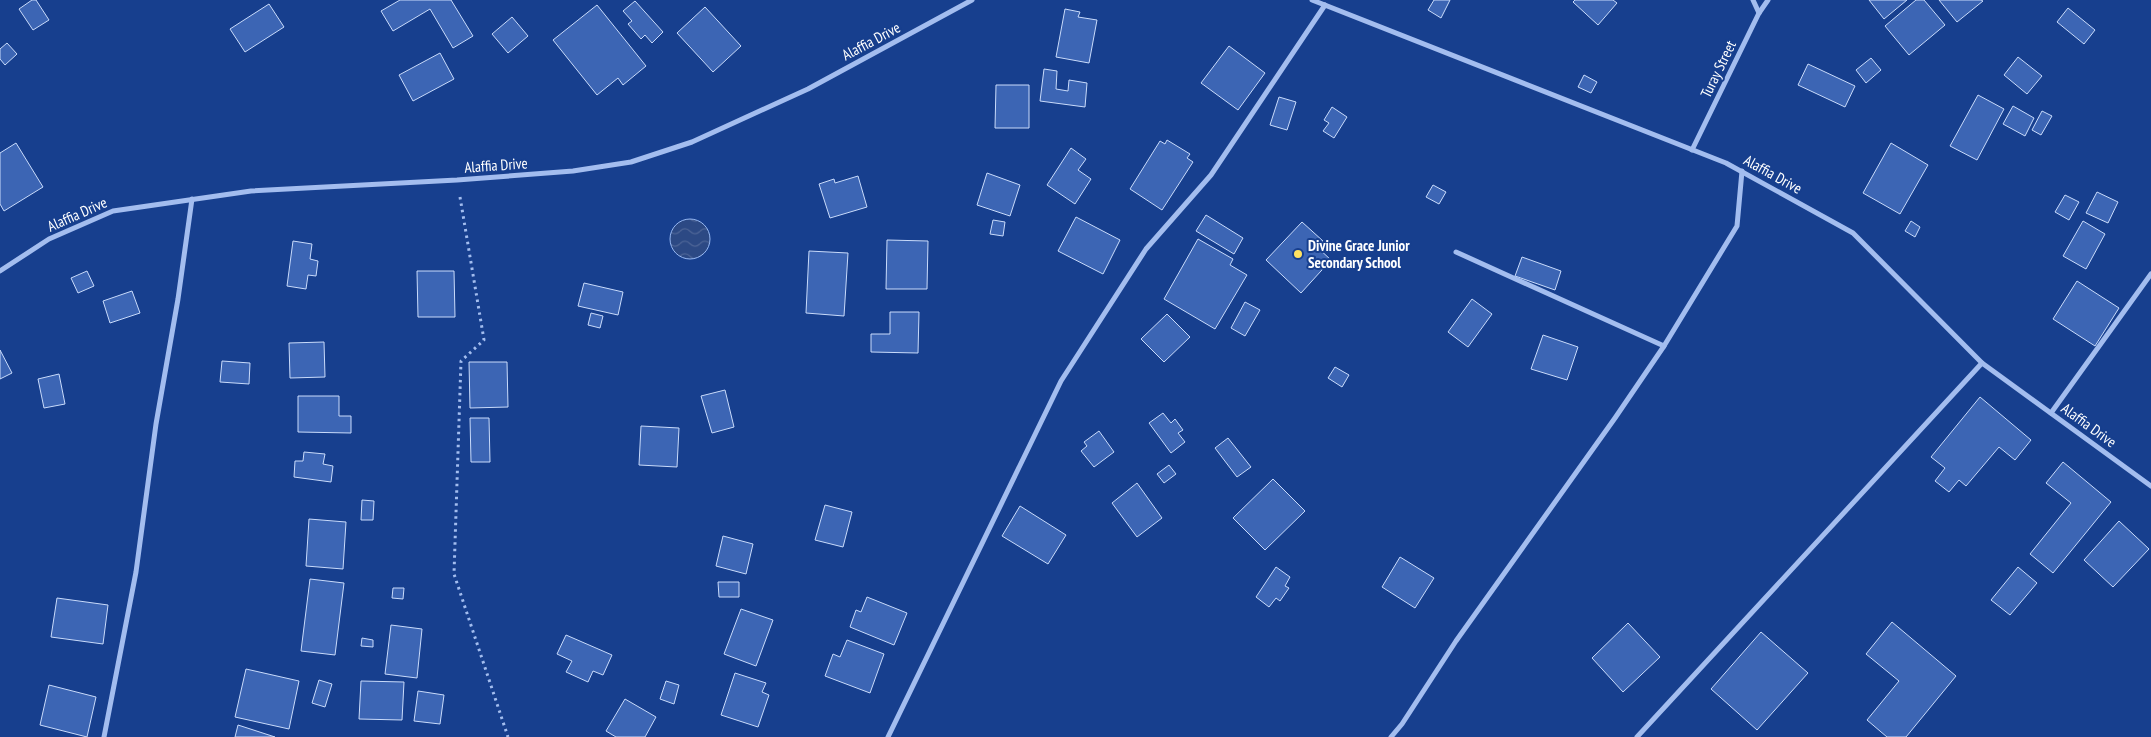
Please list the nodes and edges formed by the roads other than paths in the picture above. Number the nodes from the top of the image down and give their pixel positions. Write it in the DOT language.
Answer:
graph roads {
  1 [pos="972,0"];
  2 [pos="1312,0"];
  3 [pos="1753,0"];
  4 [pos="1768,0"];
  5 [pos="1325,5"];
  6 [pos="1760,13"];
  7 [pos="1692,150"];
  8 [pos="1742,171"];
  9 [pos="192,200"];
  10 [pos="1456,252"];
  11 [pos="0,271"];
  12 [pos="2151,274"];
  13 [pos="1664,346"];
  14 [pos="1982,363"];
  15 [pos="2051,413"];
  16 [pos="2151,486"];
  17 [pos="104,737"];
  18 [pos="888,737"];
  19 [pos="1391,737"];
  20 [pos="1637,737"];
  1 -- 9 [label="street, Alaffia Drive"];
  2 -- 5 [label="street, Alaffia Drive"];
  3 -- 6 [label="street"];
  4 -- 6 [label="street, Turay Street"];
  5 -- 7 [label="street, Alaffia Drive"];
  5 -- 18 [label="street"];
  6 -- 7 [label="street, Turay Street"];
  7 -- 8 [label="street, Alaffia Drive"];
  8 -- 13 [label="street"];
  8 -- 14 [label="street, Alaffia Drive"];
  9 -- 11 [label="street, Alaffia Drive"];
  9 -- 17 [label="street"];
  10 -- 13 [label="street"];
  12 -- 15 [label="street"];
  13 -- 19 [label="street"];
  14 -- 15 [label="street, Alaffia Drive"];
  14 -- 20 [label="street"];
  15 -- 16 [label="street, Alaffia Drive"];
}
